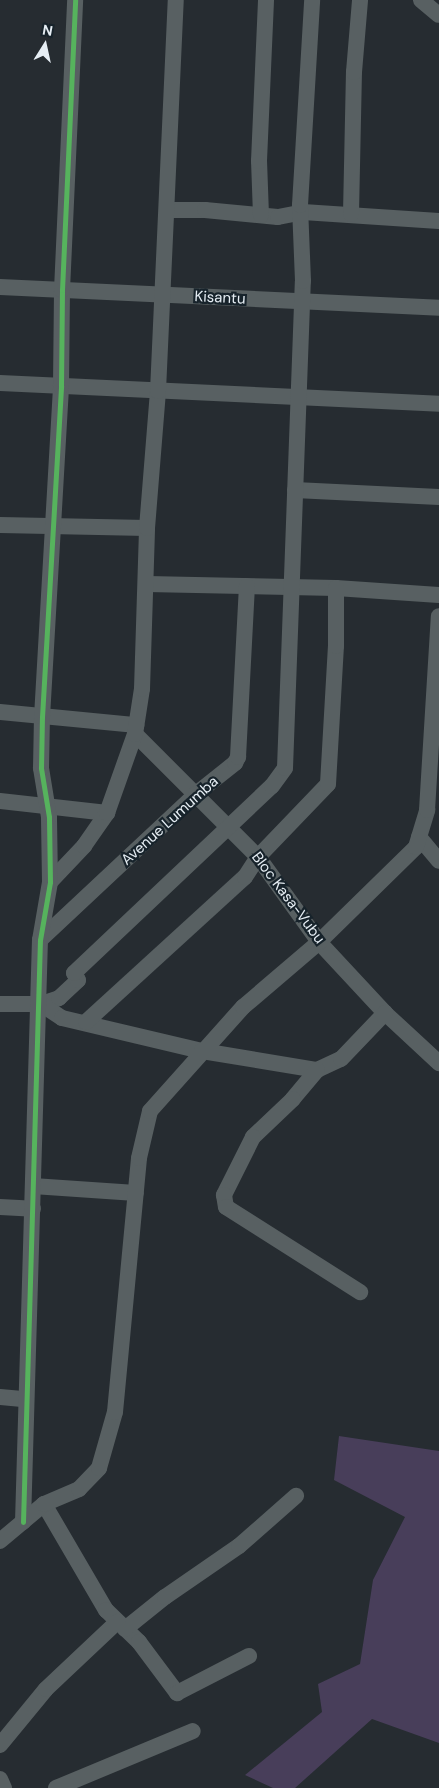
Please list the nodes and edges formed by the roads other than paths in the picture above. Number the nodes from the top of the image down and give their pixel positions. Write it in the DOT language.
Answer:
graph roads {
  1 [pos="75,0"];
  2 [pos="176,0"];
  3 [pos="266,0"];
  4 [pos="312,0"];
  5 [pos="360,0"];
  6 [pos="421,0"];
  7 [pos="439,15"];
  8 [pos="167,210"];
  9 [pos="303,212"];
  10 [pos="351,214"];
  11 [pos="261,215"];
  12 [pos="439,221"];
  13 [pos="0,288"];
  14 [pos="62,290"];
  15 [pos="162,295"];
  16 [pos="300,302"];
  17 [pos="439,308"];
  18 [pos="0,383"];
  19 [pos="61,386"];
  20 [pos="158,391"];
  21 [pos="297,397"];
  22 [pos="439,404"];
  23 [pos="295,490"];
  24 [pos="439,497"];
  25 [pos="52,524"];
  26 [pos="0,525"];
  27 [pos="147,528"];
  28 [pos="147,584"];
  29 [pos="247,586"];
  30 [pos="292,586"];
  31 [pos="336,588"];
  32 [pos="439,595"];
  33 [pos="439,616"];
  34 [pos="0,712"];
  35 [pos="42,717"];
  36 [pos="136,730"];
  37 [pos="196,794"];
  38 [pos="0,801"];
  39 [pos="47,808"];
  40 [pos="433,811"];
  41 [pos="107,813"];
  42 [pos="228,826"];
  43 [pos="419,837"];
  44 [pos="258,857"];
  45 [pos="439,861"];
  46 [pos="50,882"];
  47 [pos="40,940"];
  48 [pos="319,942"];
  49 [pos="0,1004"];
  50 [pos="41,1004"];
  51 [pos="385,1014"];
  52 [pos="86,1022"];
  53 [pos="202,1051"];
  54 [pos="439,1063"];
  55 [pos="317,1070"];
  56 [pos="33,1186"];
  57 [pos="136,1194"];
  58 [pos="0,1207"];
  59 [pos="33,1209"];
  60 [pos="360,1292"];
  61 [pos="0,1397"];
  62 [pos="26,1399"];
  63 [pos="296,1496"];
  64 [pos="44,1504"];
  65 [pos="23,1522"];
  66 [pos="0,1541"];
  67 [pos="121,1626"];
  68 [pos="249,1656"];
  69 [pos="193,1731"];
  70 [pos="0,1745"];
  71 [pos="0,1779"];
  72 [pos="4,1788"];
  73 [pos="56,1788"];
  1 -- 14 [label="street"];
  2 -- 8 [label="street"];
  3 -- 11 [label="street"];
  4 -- 9 [label="street"];
  5 -- 10 [label="street"];
  6 -- 7 [label="street"];
  8 -- 11 [label="street"];
  8 -- 15 [label="street"];
  9 -- 10 [label="street"];
  9 -- 11 [label="street"];
  9 -- 16 [label="street"];
  10 -- 12 [label="street"];
  13 -- 14 [label="street, Kisantu"];
  14 -- 15 [label="street, Kisantu"];
  14 -- 19 [label="street"];
  15 -- 16 [label="street, Kisantu"];
  15 -- 20 [label="street"];
  16 -- 17 [label="street, Kisantu"];
  16 -- 21 [label="street"];
  18 -- 19 [label="street"];
  19 -- 20 [label="street"];
  19 -- 25 [label="street"];
  20 -- 21 [label="street"];
  20 -- 27 [label="street"];
  21 -- 22 [label="street"];
  21 -- 23 [label="street"];
  23 -- 24 [label="street"];
  23 -- 30 [label="street"];
  25 -- 26 [label="street"];
  25 -- 27 [label="street"];
  25 -- 35 [label="street"];
  27 -- 28 [label="street"];
  28 -- 29 [label="street"];
  28 -- 36 [label="street"];
  29 -- 30 [label="street"];
  29 -- 37 [label="street, Avenue Lumumba"];
  30 -- 31 [label="street"];
  30 -- 42 [label="street"];
  31 -- 32 [label="street"];
  31 -- 44 [label="street"];
  33 -- 40 [label="street"];
  34 -- 35 [label="street"];
  35 -- 36 [label="street"];
  35 -- 39 [label="street"];
  36 -- 37 [label="street, Bloc Kasa-Vubu"];
  36 -- 41 [label="street"];
  37 -- 42 [label="street, Bloc Kasa-Vubu"];
  37 -- 47 [label="street, Avenue Lumumba"];
  38 -- 39 [label="street"];
  39 -- 41 [label="street"];
  39 -- 46 [label="street"];
  40 -- 43 [label="street"];
  41 -- 46 [label="street"];
  42 -- 44 [label="street, Bloc Kasa-Vubu"];
  42 -- 50 [label="street"];
  43 -- 45 [label="street"];
  43 -- 48 [label="street"];
  44 -- 48 [label="street, Bloc Kasa-Vubu"];
  44 -- 52 [label="street"];
  46 -- 47 [label="street"];
  47 -- 50 [label="street"];
  48 -- 51 [label="street, Bloc Kasa-Vubu"];
  48 -- 53 [label="street"];
  49 -- 50 [label="street"];
  50 -- 52 [label="street"];
  50 -- 56 [label="street"];
  51 -- 54 [label="street, Bloc Kasa-Vubu"];
  51 -- 55 [label="street"];
  52 -- 53 [label="street"];
  53 -- 55 [label="street"];
  53 -- 57 [label="street"];
  55 -- 60 [label="street"];
  56 -- 57 [label="street"];
  56 -- 59 [label="street"];
  57 -- 64 [label="street"];
  58 -- 59 [label="street"];
  59 -- 62 [label="street"];
  61 -- 62 [label="street"];
  62 -- 65 [label="street"];
  63 -- 67 [label="street"];
  64 -- 65 [label="street"];
  64 -- 67 [label="street"];
  65 -- 66 [label="street"];
  67 -- 68 [label="street"];
  67 -- 70 [label="street"];
  69 -- 73 [label="street"];
  71 -- 72 [label="street"];
}
